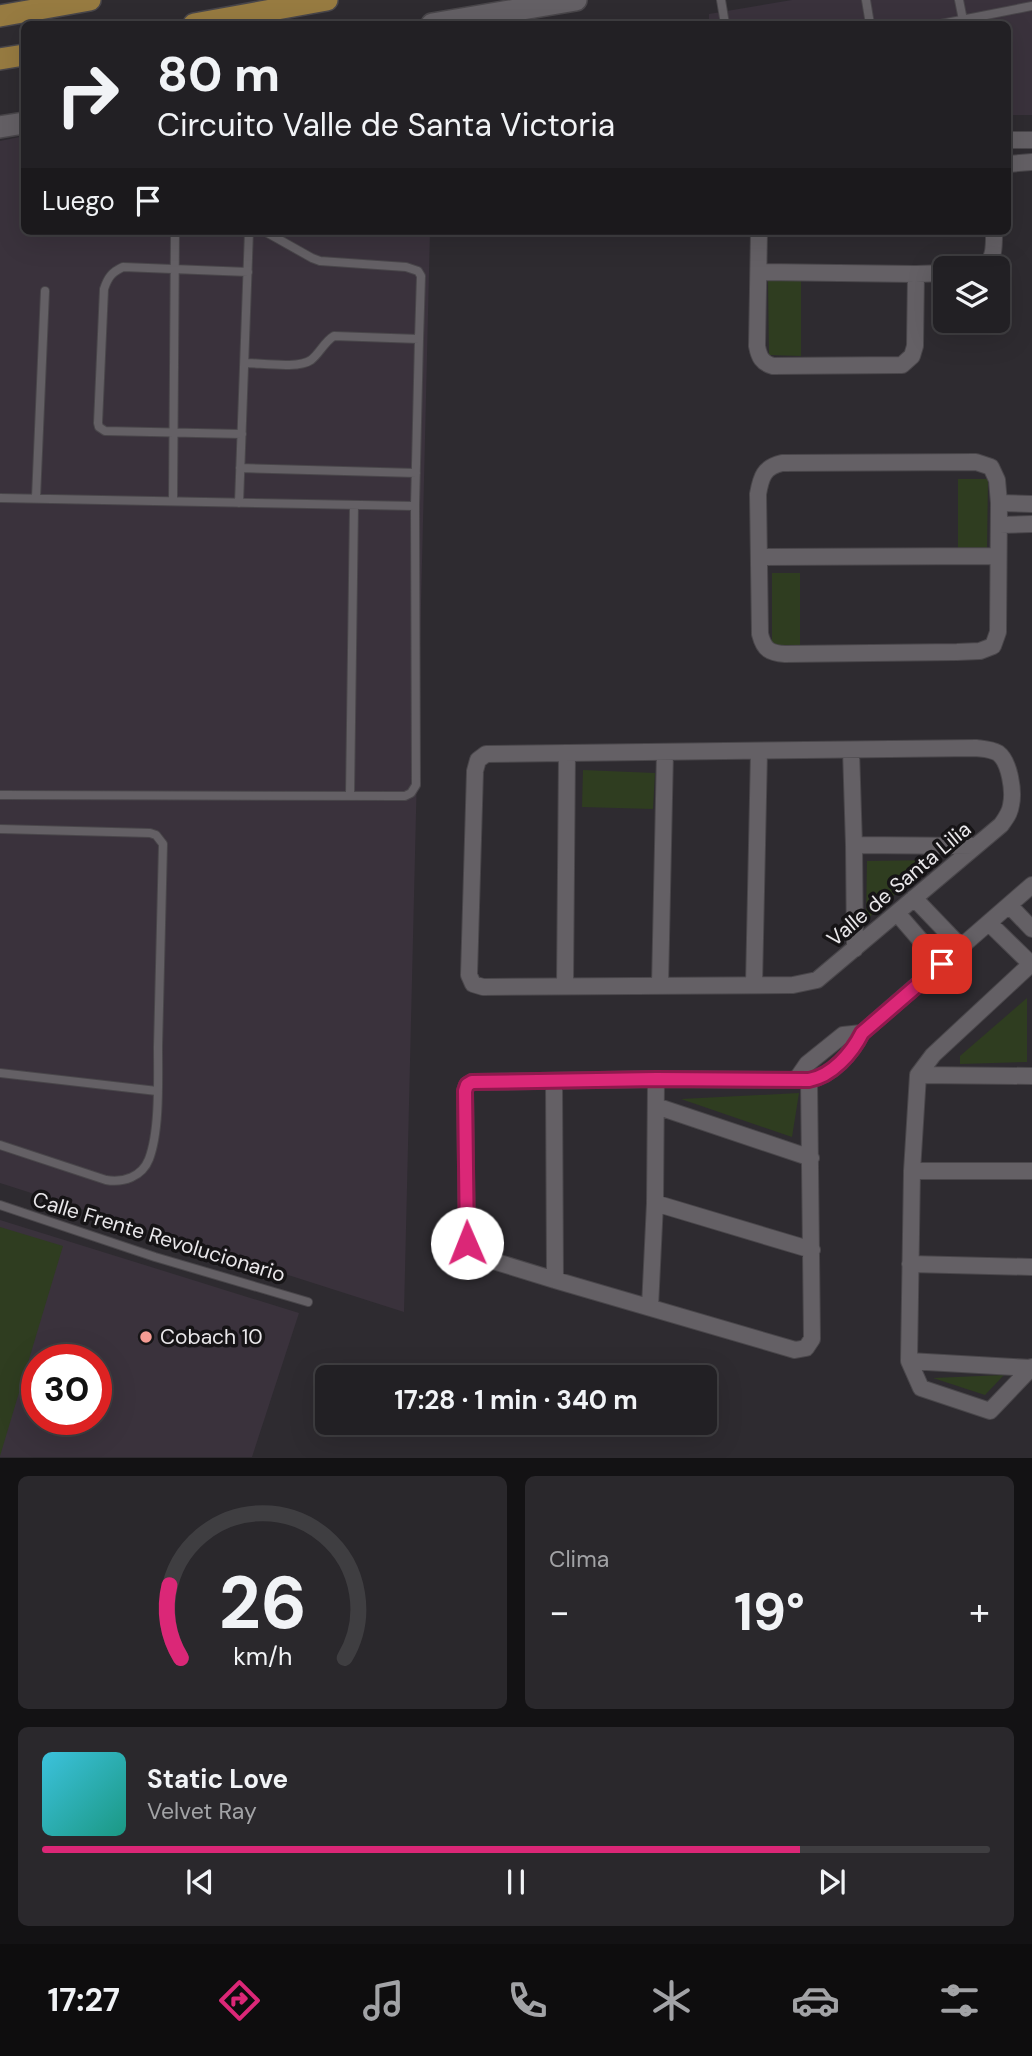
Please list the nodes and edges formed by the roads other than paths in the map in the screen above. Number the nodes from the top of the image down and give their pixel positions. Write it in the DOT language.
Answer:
graph roads {
  1 [pos="90,0"];
  2 [pos="327,0"];
  3 [pos="576,0"];
  4 [pos="723,0"];
  5 [pos="866,0"];
  6 [pos="959,0"];
  7 [pos="1032,6"];
  8 [pos="0,16"];
  9 [pos="963,20"];
  10 [pos="211,21"];
  11 [pos="450,21"];
  12 [pos="725,21"];
  13 [pos="870,21"];
  14 [pos="958,21"];
  15 [pos="21,56"];
  16 [pos="0,59"];
  17 [pos="21,124"];
  18 [pos="0,127"];
  19 [pos="1011,139"];
  20 [pos="1032,140"];
  21 [pos="1032,162"];
  22 [pos="1011,164"];
  23 [pos="175,235"];
  24 [pos="249,235"];
  25 [pos="271,235"];
  26 [pos="759,235"];
  27 [pos="994,235"];
  28 [pos="992,256"];
  29 [pos="175,270"];
  30 [pos="248,272"];
  31 [pos="759,272"];
  32 [pos="933,273"];
  33 [pos="916,274"];
  34 [pos="45,291"];
  35 [pos="419,339"];
  36 [pos="245,363"];
  37 [pos="175,432"];
  38 [pos="242,434"];
  39 [pos="240,468"];
  40 [pos="416,473"];
  41 [pos="0,498"];
  42 [pos="36,498"];
  43 [pos="173,501"];
  44 [pos="239,503"];
  45 [pos="999,503"];
  46 [pos="1032,503"];
  47 [pos="354,505"];
  48 [pos="415,506"];
  49 [pos="1032,524"];
  50 [pos="999,525"];
  51 [pos="760,556"];
  52 [pos="998,556"];
  53 [pos="851,750"];
  54 [pos="759,751"];
  55 [pos="665,752"];
  56 [pos="567,753"];
  57 [pos="0,795"];
  58 [pos="350,796"];
  59 [pos="0,829"];
  60 [pos="854,845"];
  61 [pos="975,846"];
  62 [pos="1032,885"];
  63 [pos="914,898"];
  64 [pos="1009,905"];
  65 [pos="897,914"];
  66 [pos="989,923"];
  67 [pos="1032,929"];
  68 [pos="961,947"];
  69 [pos="855,949"];
  70 [pos="942,964"];
  71 [pos="1028,971"];
  72 [pos="754,985"];
  73 [pos="565,986"];
  74 [pos="660,986"];
  75 [pos="0,1073"];
  76 [pos="918,1075"];
  77 [pos="1032,1076"];
  78 [pos="656,1079"];
  79 [pos="803,1080"];
  80 [pos="554,1081"];
  81 [pos="157,1090"];
  82 [pos="656,1105"];
  83 [pos="0,1145"];
  84 [pos="811,1158"];
  85 [pos="912,1171"];
  86 [pos="1032,1171"];
  87 [pos="655,1203"];
  88 [pos="0,1205"];
  89 [pos="812,1250"];
  90 [pos="910,1264"];
  91 [pos="1032,1267"];
  92 [pos="555,1280"];
  93 [pos="308,1302"];
  94 [pos="650,1307"];
  95 [pos="909,1361"];
  96 [pos="1032,1368"];
  1 -- 8 [label="main road"];
  2 -- 10 [label="main road"];
  3 -- 11 [label="main road"];
  4 -- 12 [label="lane"];
  5 -- 13 [label="lane"];
  6 -- 9 [label="lane"];
  7 -- 9 [label="lane"];
  9 -- 14 [label="lane"];
  15 -- 16 [label="main road"];
  17 -- 18 [label="main road"];
  19 -- 20 [label="street"];
  21 -- 22 [label="street"];
  23 -- 29 [label="lane"];
  24 -- 30 [label="lane"];
  25 -- 35 [label="lane"];
  26 -- 31 [label="street"];
  27 -- 28 [label="street"];
  29 -- 30 [label="lane"];
  29 -- 37 [label="lane"];
  29 -- 37 [label="lane"];
  30 -- 36 [label="lane"];
  31 -- 33 [label="street"];
  31 -- 33 [label="street"];
  32 -- 33 [label="street"];
  34 -- 42 [label="lane"];
  35 -- 36 [label="lane"];
  35 -- 40 [label="lane"];
  36 -- 38 [label="lane"];
  37 -- 38 [label="lane"];
  37 -- 43 [label="lane"];
  38 -- 39 [label="lane"];
  39 -- 40 [label="lane"];
  39 -- 44 [label="lane"];
  40 -- 48 [label="lane"];
  41 -- 42 [label="lane"];
  42 -- 43 [label="lane"];
  43 -- 44 [label="lane"];
  44 -- 47 [label="lane"];
  45 -- 46 [label="street"];
  45 -- 50 [label="street"];
  45 -- 51 [label="street"];
  47 -- 48 [label="lane"];
  47 -- 58 [label="lane"];
  48 -- 58 [label="lane"];
  49 -- 50 [label="street"];
  50 -- 52 [label="street"];
  51 -- 52 [label="street"];
  51 -- 52 [label="street"];
  53 -- 54 [label="street, Valle de Santa Lilia"];
  53 -- 60 [label="street"];
  53 -- 61 [label="street, Valle de Santa Lilia"];
  54 -- 55 [label="street, Valle de Santa Lilia"];
  54 -- 72 [label="street"];
  55 -- 56 [label="street, Valle de Santa Lilia"];
  55 -- 74 [label="street"];
  56 -- 73 [label="street"];
  56 -- 73 [label="street, Valle de Santa Lilia"];
  57 -- 58 [label="lane"];
  59 -- 81 [label="lane"];
  60 -- 61 [label="street"];
  60 -- 69 [label="street"];
  61 -- 63 [label="street, Valle de Santa Lilia"];
  62 -- 64 [label="street"];
  63 -- 65 [label="street, Valle de Santa Lilia"];
  63 -- 68 [label="street"];
  64 -- 66 [label="street"];
  64 -- 67 [label="street"];
  65 -- 69 [label="street, Valle de Santa Lilia"];
  65 -- 70 [label="street"];
  66 -- 68 [label="street"];
  66 -- 71 [label="street"];
  68 -- 70 [label="street"];
  69 -- 72 [label="street, Valle de Santa Lilia"];
  70 -- 79 [label="street"];
  71 -- 76 [label="street"];
  72 -- 74 [label="street, Valle de Santa Lilia"];
  73 -- 74 [label="street, Valle de Santa Lilia"];
  75 -- 81 [label="lane"];
  76 -- 77 [label="street"];
  76 -- 85 [label="street"];
  78 -- 79 [label="street"];
  78 -- 80 [label="street"];
  78 -- 82 [label="street"];
  79 -- 84 [label="street"];
  80 -- 92 [label="street"];
  80 -- 92 [label="street"];
  81 -- 83 [label="lane"];
  82 -- 84 [label="street"];
  82 -- 87 [label="street"];
  84 -- 89 [label="street"];
  85 -- 86 [label="street"];
  85 -- 90 [label="street"];
  87 -- 89 [label="street"];
  87 -- 94 [label="street"];
  88 -- 93 [label="lane, Calle Frente Revolucionario"];
  89 -- 94 [label="street"];
  90 -- 91 [label="street"];
  90 -- 95 [label="street"];
  92 -- 94 [label="street"];
  95 -- 96 [label="street"];
  95 -- 96 [label="street"];
}
